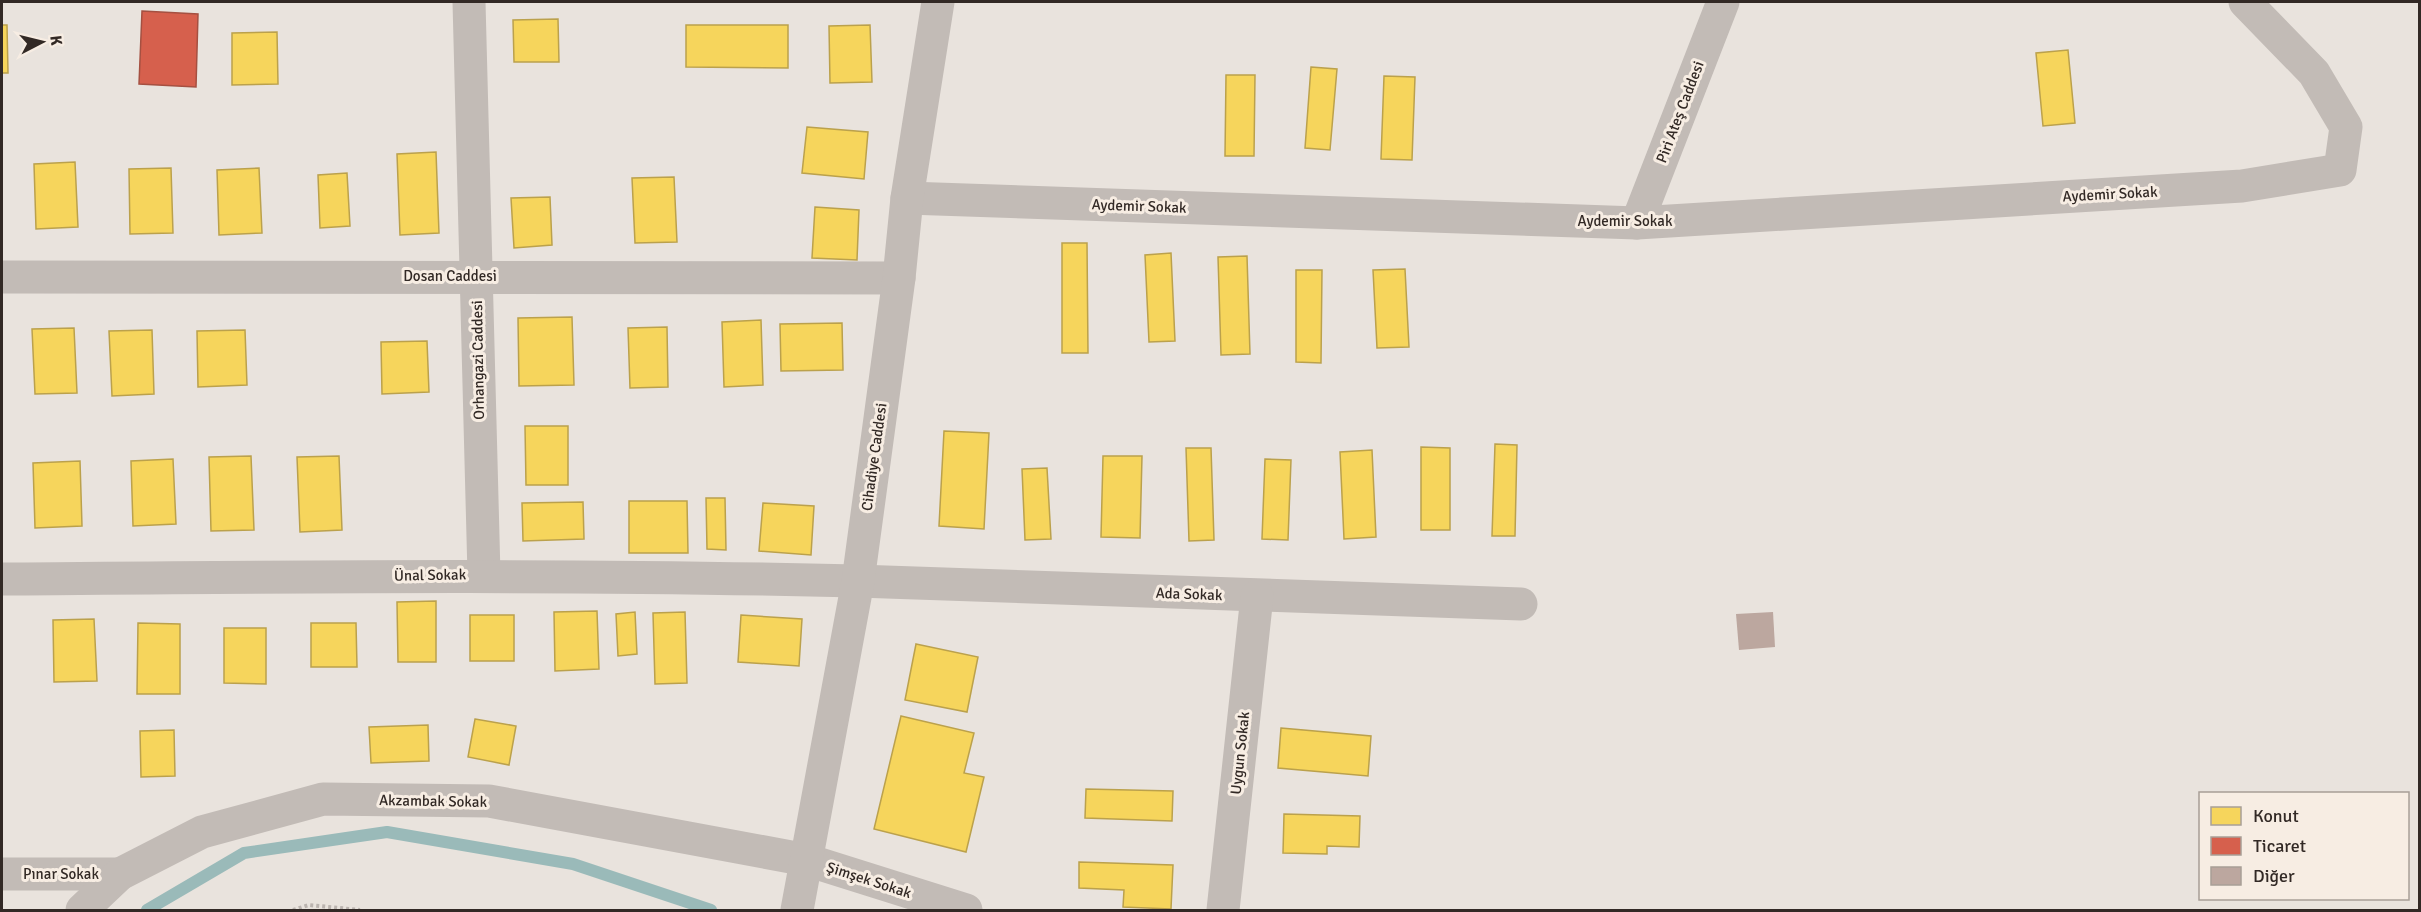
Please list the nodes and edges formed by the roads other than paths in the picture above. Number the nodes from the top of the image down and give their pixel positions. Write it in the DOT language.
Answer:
graph roads {
  1 [pos="469,2"];
  2 [pos="938,2"];
  3 [pos="1724,2"];
  4 [pos="2245,2"];
  5 [pos="907,198"];
  6 [pos="1636,223"];
  7 [pos="476,276"];
  8 [pos="2,277"];
  9 [pos="899,278"];
  10 [pos="484,575"];
  11 [pos="2,579"];
  12 [pos="858,581"];
  13 [pos="1257,596"];
  14 [pos="1521,604"];
  15 [pos="2,874"];
  16 [pos="120,874"];
  17 [pos="802,885"];
  18 [pos="82,910"];
  19 [pos="966,910"];
  20 [pos="1223,910"];
  1 -- 7 [label="street, Orhangazi Caddesi"];
  2 -- 5 [label="street, Cihadiye Caddesi"];
  3 -- 6 [label="street, Piri Ateş Caddesi"];
  4 -- 6 [label="street, Aydemir Sokak"];
  5 -- 6 [label="street, Aydemir Sokak"];
  5 -- 9 [label="street, Cihadiye Caddesi"];
  7 -- 8 [label="street, Dosan Caddesi"];
  7 -- 9 [label="street, Dosan Caddesi"];
  7 -- 10 [label="street, Orhangazi Caddesi"];
  9 -- 12 [label="street, Cihadiye Caddesi"];
  10 -- 11 [label="street, Ünal Sokak"];
  10 -- 12 [label="street, Ünal Sokak"];
  12 -- 13 [label="street, Ada Sokak"];
  12 -- 17 [label="street, Cihadiye Caddesi"];
  13 -- 14 [label="street, Ada Sokak"];
  13 -- 20 [label="street, Uygun Sokak"];
  15 -- 16 [label="street, Pınar Sokak"];
  16 -- 17 [label="street, Akzambak Sokak"];
  16 -- 18 [label="street, Akzambak Sokak"];
  17 -- 19 [label="street, Şimşek Sokak"];
}
